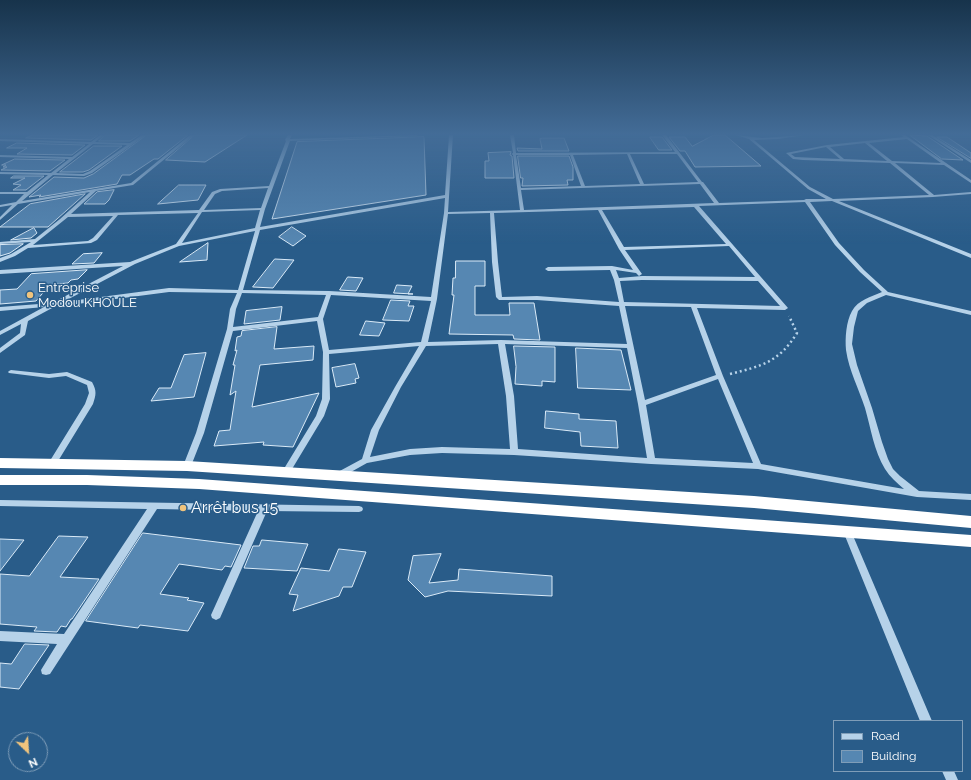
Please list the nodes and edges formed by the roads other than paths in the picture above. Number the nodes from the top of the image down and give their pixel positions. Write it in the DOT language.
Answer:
graph roads {
  1 [pos="56,171"];
  2 [pos="92,171"];
  3 [pos="148,171"];
  4 [pos="276,171"];
  5 [pos="449,171"];
  6 [pos="516,171"];
  7 [pos="577,171"];
  8 [pos="637,171"];
  9 [pos="693,171"];
  10 [pos="789,171"];
  11 [pos="904,171"];
  12 [pos="955,171"];
  13 [pos="0,173"];
  14 [pos="53,174"];
  15 [pos="971,182"];
  16 [pos="702,183"];
  17 [pos="643,185"];
  18 [pos="270,187"];
  19 [pos="583,187"];
  20 [pos="519,189"];
  21 [pos="95,190"];
  22 [pos="0,193"];
  23 [pos="28,193"];
  24 [pos="971,193"];
  25 [pos="447,196"];
  26 [pos="933,196"];
  27 [pos="830,199"];
  28 [pos="806,200"];
  29 [pos="18,203"];
  30 [pos="695,204"];
  31 [pos="717,204"];
  32 [pos="0,206"];
  33 [pos="263,209"];
  34 [pos="599,210"];
  35 [pos="200,211"];
  36 [pos="522,211"];
  37 [pos="492,212"];
  38 [pos="446,213"];
  39 [pos="117,214"];
  40 [pos="65,216"];
  41 [pos="0,219"];
  42 [pos="257,228"];
  43 [pos="36,240"];
  44 [pos="0,243"];
  45 [pos="178,245"];
  46 [pos="729,245"];
  47 [pos="25,247"];
  48 [pos="622,249"];
  49 [pos="971,256"];
  50 [pos="0,260"];
  51 [pos="132,263"];
  52 [pos="612,268"];
  53 [pos="548,269"];
  54 [pos="0,272"];
  55 [pos="638,272"];
  56 [pos="642,278"];
  57 [pos="759,279"];
  58 [pos="617,280"];
  59 [pos="240,292"];
  60 [pos="329,293"];
  61 [pos="886,293"];
  62 [pos="434,299"];
  63 [pos="621,304"];
  64 [pos="54,305"];
  65 [pos="693,306"];
  66 [pos="0,309"];
  67 [pos="971,313"];
  68 [pos="320,319"];
  69 [pos="24,320"];
  70 [pos="230,329"];
  71 [pos="0,333"];
  72 [pos="501,342"];
  73 [pos="424,344"];
  74 [pos="629,346"];
  75 [pos="0,351"];
  76 [pos="326,352"];
  77 [pos="12,372"];
  78 [pos="720,376"];
  79 [pos="642,404"];
  80 [pos="514,452"];
  81 [pos="365,461"];
  82 [pos="651,461"];
  83 [pos="0,464"];
  84 [pos="52,464"];
  85 [pos="188,466"];
  86 [pos="758,466"];
  87 [pos="286,472"];
  88 [pos="337,476"];
  89 [pos="0,480"];
  90 [pos="917,494"];
  91 [pos="971,497"];
  92 [pos="0,503"];
  93 [pos="154,506"];
  94 [pos="264,508"];
  95 [pos="359,509"];
  96 [pos="971,522"];
  97 [pos="846,531"];
  98 [pos="971,541"];
  99 [pos="216,615"];
  100 [pos="0,636"];
  101 [pos="67,639"];
  102 [pos="46,670"];
  103 [pos="926,720"];
  1 -- 14 [label="street"];
  2 -- 14 [label="street"];
  3 -- 21 [label="street"];
  4 -- 18 [label="street"];
  5 -- 25 [label="street"];
  6 -- 20 [label="street"];
  7 -- 19 [label="street"];
  8 -- 17 [label="street"];
  9 -- 16 [label="street"];
  10 -- 27 [label="street"];
  11 -- 26 [label="street"];
  12 -- 15 [label="street"];
  13 -- 14 [label="street"];
  14 -- 23 [label="street"];
  16 -- 17 [label="street"];
  16 -- 31 [label="street"];
  17 -- 19 [label="street"];
  18 -- 33 [label="street"];
  18 -- 35 [label="street"];
  19 -- 20 [label="street"];
  20 -- 36 [label="street"];
  21 -- 29 [label="street"];
  21 -- 40 [label="street"];
  22 -- 23 [label="street"];
  23 -- 29 [label="street"];
  24 -- 26 [label="street"];
  25 -- 38 [label="street"];
  25 -- 42 [label="street"];
  26 -- 27 [label="street"];
  27 -- 28 [label="street"];
  27 -- 49 [label="street"];
  28 -- 31 [label="street"];
  28 -- 61 [label="street"];
  29 -- 32 [label="street"];
  29 -- 41 [label="street"];
  30 -- 31 [label="street"];
  30 -- 34 [label="street"];
  30 -- 46 [label="street"];
  33 -- 35 [label="street"];
  33 -- 42 [label="street"];
  34 -- 36 [label="street"];
  34 -- 48 [label="street"];
  35 -- 39 [label="street"];
  35 -- 45 [label="street"];
  36 -- 37 [label="street"];
  37 -- 38 [label="street"];
  37 -- 63 [label="street"];
  38 -- 62 [label="street"];
  39 -- 40 [label="street"];
  39 -- 47 [label="street"];
  40 -- 43 [label="street"];
  42 -- 45 [label="street"];
  42 -- 59 [label="street"];
  43 -- 44 [label="street"];
  43 -- 47 [label="street"];
  45 -- 51 [label="street"];
  46 -- 48 [label="street"];
  46 -- 57 [label="street"];
  47 -- 50 [label="street"];
  48 -- 55 [label="street"];
  51 -- 54 [label="street"];
  51 -- 64 [label="street"];
  52 -- 53 [label="street"];
  52 -- 55 [label="street"];
  52 -- 58 [label="street"];
  55 -- 56 [label="street"];
  56 -- 57 [label="street"];
  56 -- 58 [label="street"];
  57 -- 65 [label="street"];
  58 -- 63 [label="street"];
  59 -- 60 [label="street"];
  59 -- 64 [label="street"];
  59 -- 70 [label="street"];
  60 -- 62 [label="street"];
  60 -- 68 [label="street"];
  61 -- 67 [label="street"];
  61 -- 90 [label="street"];
  62 -- 73 [label="street"];
  63 -- 65 [label="street"];
  63 -- 74 [label="street"];
  64 -- 66 [label="street"];
  64 -- 69 [label="street"];
  65 -- 78 [label="street"];
  68 -- 70 [label="street"];
  68 -- 76 [label="street"];
  69 -- 71 [label="street"];
  69 -- 75 [label="street"];
  70 -- 85 [label="street"];
  72 -- 73 [label="street"];
  72 -- 74 [label="street"];
  72 -- 80 [label="street"];
  73 -- 76 [label="street"];
  73 -- 81 [label="street"];
  74 -- 79 [label="street"];
  76 -- 87 [label="street"];
  77 -- 84 [label="street"];
  78 -- 79 [label="street"];
  78 -- 86 [label="street"];
  79 -- 82 [label="street"];
  80 -- 81 [label="street"];
  80 -- 82 [label="street"];
  81 -- 88 [label="street"];
  82 -- 86 [label="street"];
  83 -- 84 [label="highway"];
  84 -- 85 [label="highway"];
  85 -- 87 [label="highway"];
  86 -- 90 [label="street"];
  87 -- 88 [label="highway"];
  88 -- 96 [label="highway"];
  89 -- 97 [label="highway"];
  90 -- 91 [label="street"];
  92 -- 93 [label="street"];
  93 -- 94 [label="street"];
  93 -- 101 [label="street"];
  94 -- 95 [label="street"];
  94 -- 99 [label="street"];
  97 -- 98 [label="highway"];
  97 -- 103 [label="street"];
  100 -- 101 [label="street"];
  101 -- 102 [label="street"];
}
